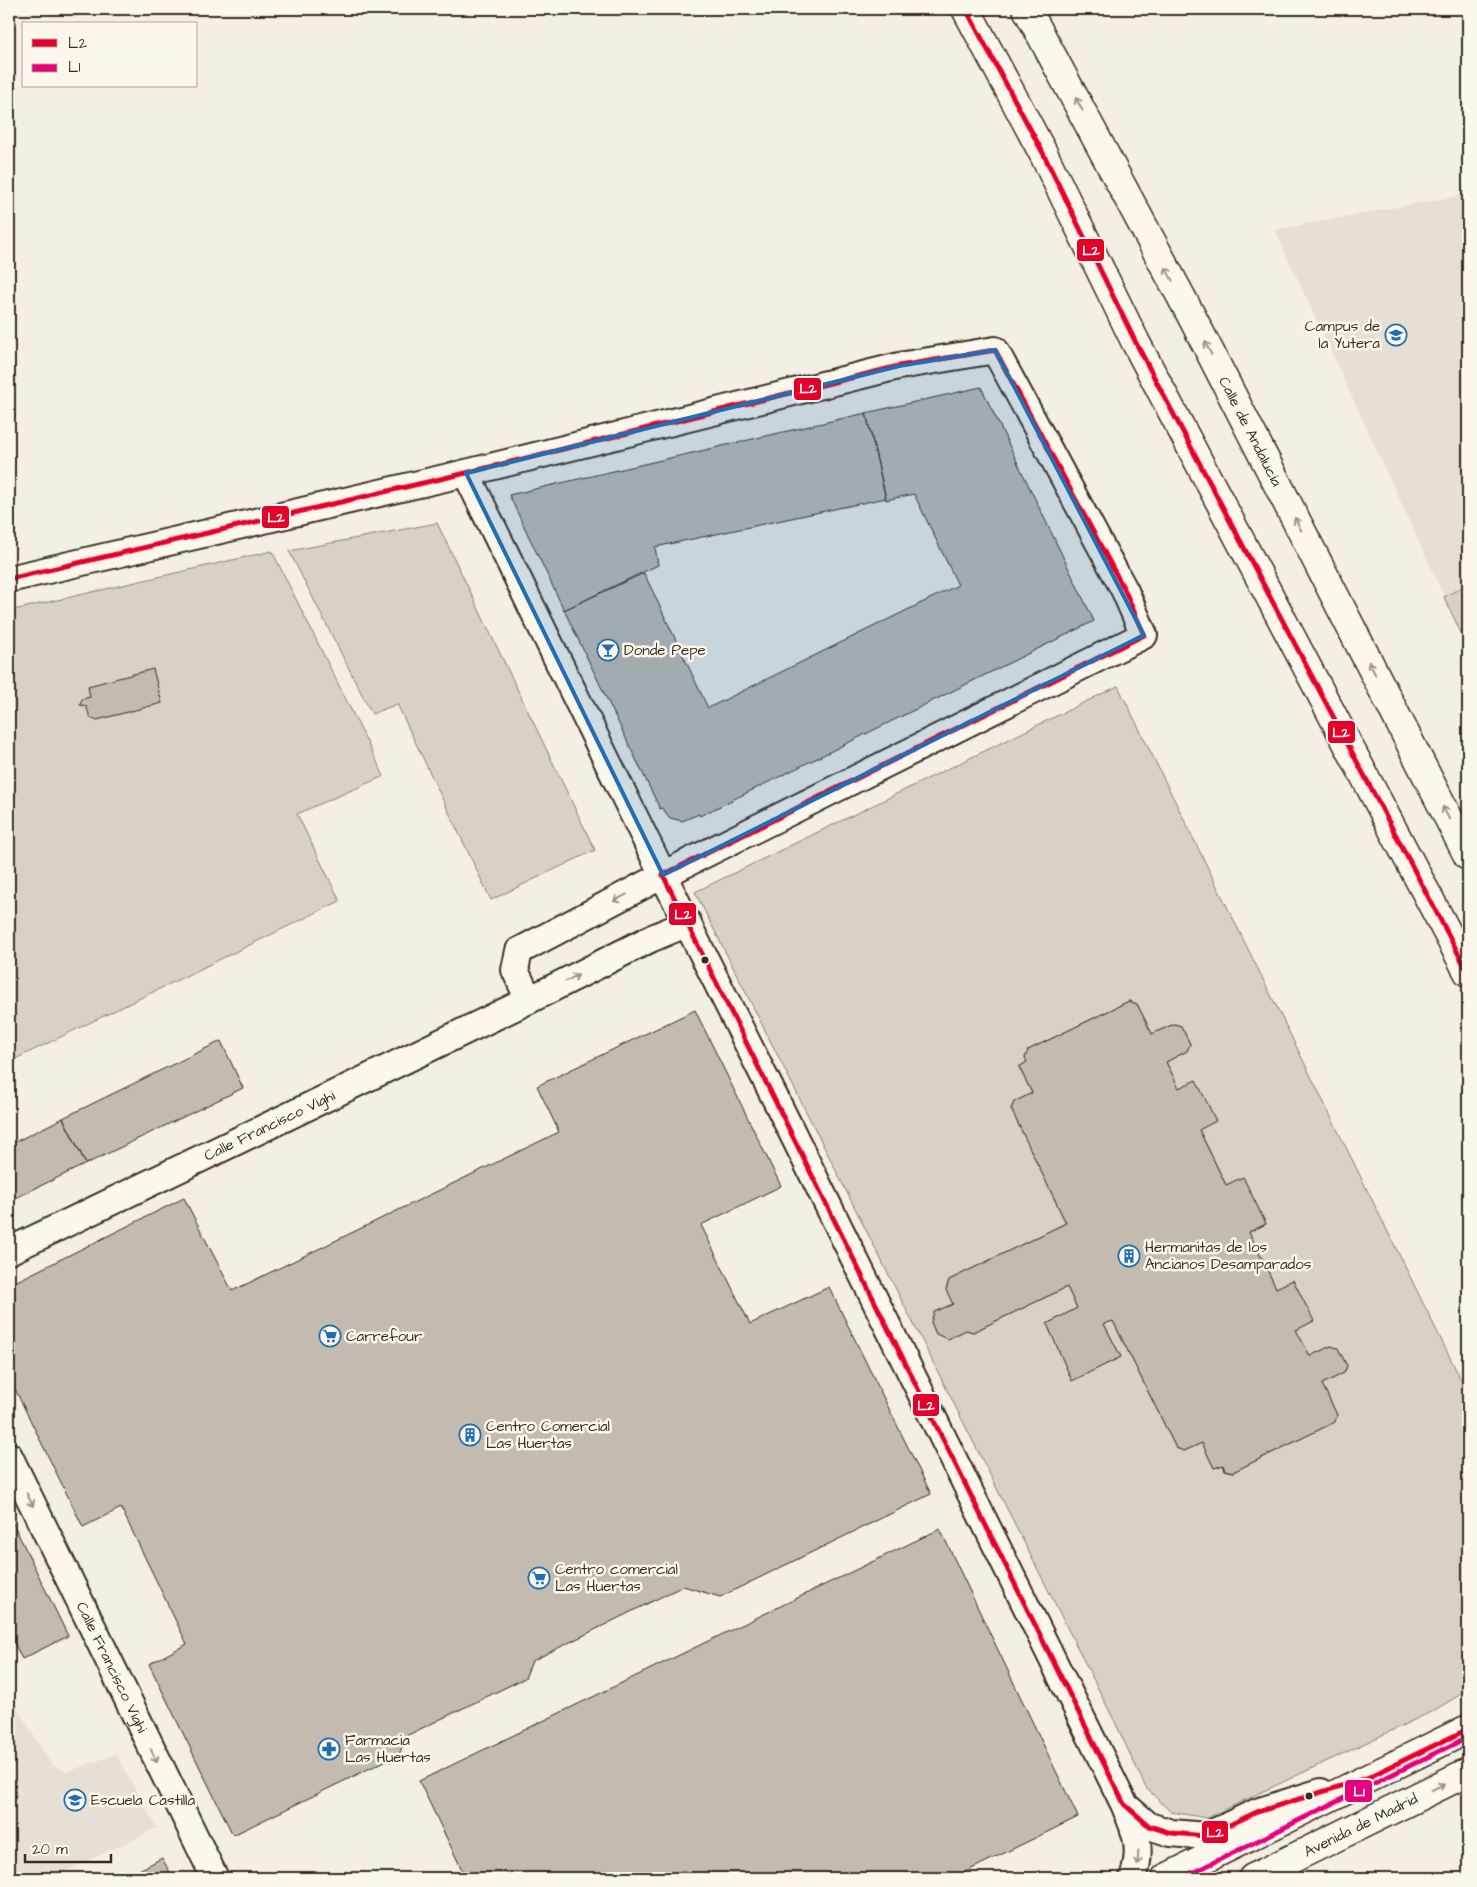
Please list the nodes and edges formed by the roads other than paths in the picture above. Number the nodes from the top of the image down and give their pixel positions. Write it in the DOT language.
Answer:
graph roads {
  1 [pos="966,9"];
  2 [pos="1027,9"];
  3 [pos="466,473"];
  4 [pos="9,579"];
  5 [pos="1468,856"];
  6 [pos="663,875"];
  7 [pos="688,923"];
  8 [pos="1468,972"];
  9 [pos="529,1000"];
  10 [pos="9,1251"];
  11 [pos="9,1456"];
  12 [pos="1468,1729"];
  13 [pos="1468,1772"];
  14 [pos="1368,1778"];
  15 [pos="1124,1804"];
  16 [pos="215,1878"];
  17 [pos="1133,1878"];
  18 [pos="1166,1878"];
  19 [pos="1253,1878"];
  1 -- 8 [label="main road"];
  5 -- 2 [label="main road, Calle de Andalucía, one-way"];
  3 -- 4 [label="street"];
  3 -- 6 [label="street"];
  3 -- 6 [label="street"];
  6 -- 7 [label="street"];
  6 -- 9 [label="street, one-way"];
  9 -- 7 [label="street, Calle Francisco Vighi, one-way"];
  7 -- 15 [label="street"];
  9 -- 10 [label="street, Calle Francisco Vighi"];
  11 -- 16 [label="street, Calle Francisco Vighi, one-way"];
  12 -- 14 [label="main road"];
  19 -- 13 [label="main road, Avenida de Madrid, one-way"];
  14 -- 15 [label="street"];
  14 -- 18 [label="main road"];
  15 -- 17 [label="street, one-way"];
}
